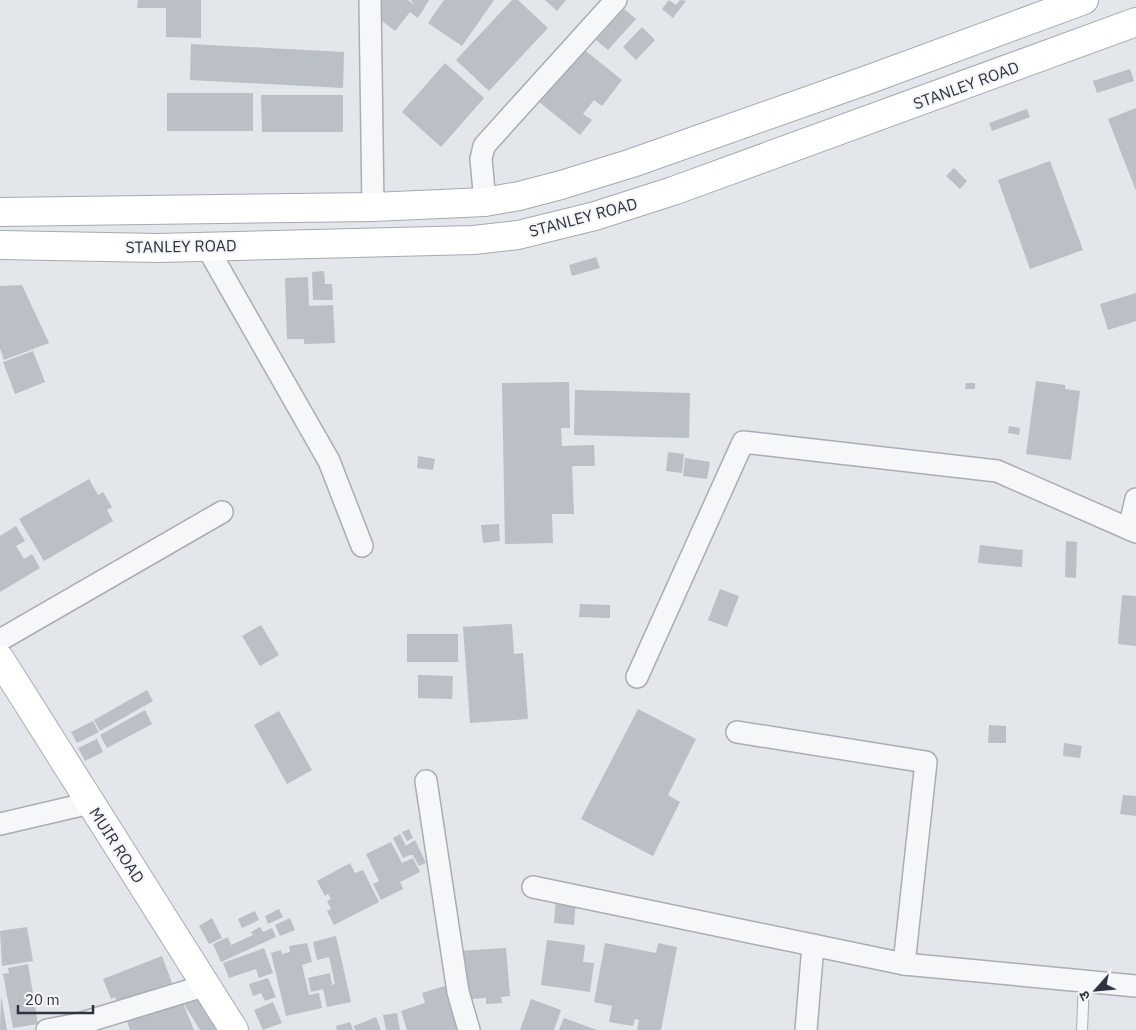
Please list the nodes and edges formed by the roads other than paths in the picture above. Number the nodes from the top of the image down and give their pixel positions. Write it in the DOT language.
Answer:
graph roads {
  1 [pos="370,0"];
  2 [pos="616,0"];
  3 [pos="1084,0"];
  4 [pos="1136,22"];
  5 [pos="485,202"];
  6 [pos="373,207"];
  7 [pos="0,212"];
  8 [pos="0,245"];
  9 [pos="205,247"];
  10 [pos="1136,499"];
  11 [pos="222,512"];
  12 [pos="1132,531"];
  13 [pos="362,546"];
  14 [pos="0,640"];
  15 [pos="0,659"];
  16 [pos="637,677"];
  17 [pos="737,732"];
  18 [pos="426,781"];
  19 [pos="90,803"];
  20 [pos="0,824"];
  21 [pos="533,887"];
  22 [pos="813,945"];
  23 [pos="904,964"];
  24 [pos="1084,981"];
  25 [pos="207,985"];
  26 [pos="1136,986"];
  27 [pos="48,1030"];
  28 [pos="234,1030"];
  29 [pos="469,1030"];
  30 [pos="806,1030"];
  31 [pos="1082,1030"];
  1 -- 6 [label="street"];
  2 -- 5 [label="street"];
  3 -- 5 [label="main road"];
  4 -- 9 [label="main road, STANLEY ROAD"];
  5 -- 6 [label="main road"];
  6 -- 7 [label="main road"];
  8 -- 9 [label="main road, STANLEY ROAD"];
  9 -- 13 [label="street"];
  10 -- 12 [label="street"];
  11 -- 14 [label="street"];
  12 -- 16 [label="street"];
  15 -- 19 [label="main road, MUIR ROAD"];
  17 -- 23 [label="street"];
  18 -- 29 [label="street"];
  19 -- 20 [label="street"];
  19 -- 25 [label="main road, MUIR ROAD"];
  21 -- 22 [label="street"];
  22 -- 23 [label="street"];
  22 -- 30 [label="street"];
  23 -- 24 [label="street"];
  24 -- 26 [label="street"];
  24 -- 31 [label="lane"];
  25 -- 27 [label="street"];
  25 -- 28 [label="main road, MUIR ROAD"];
}
